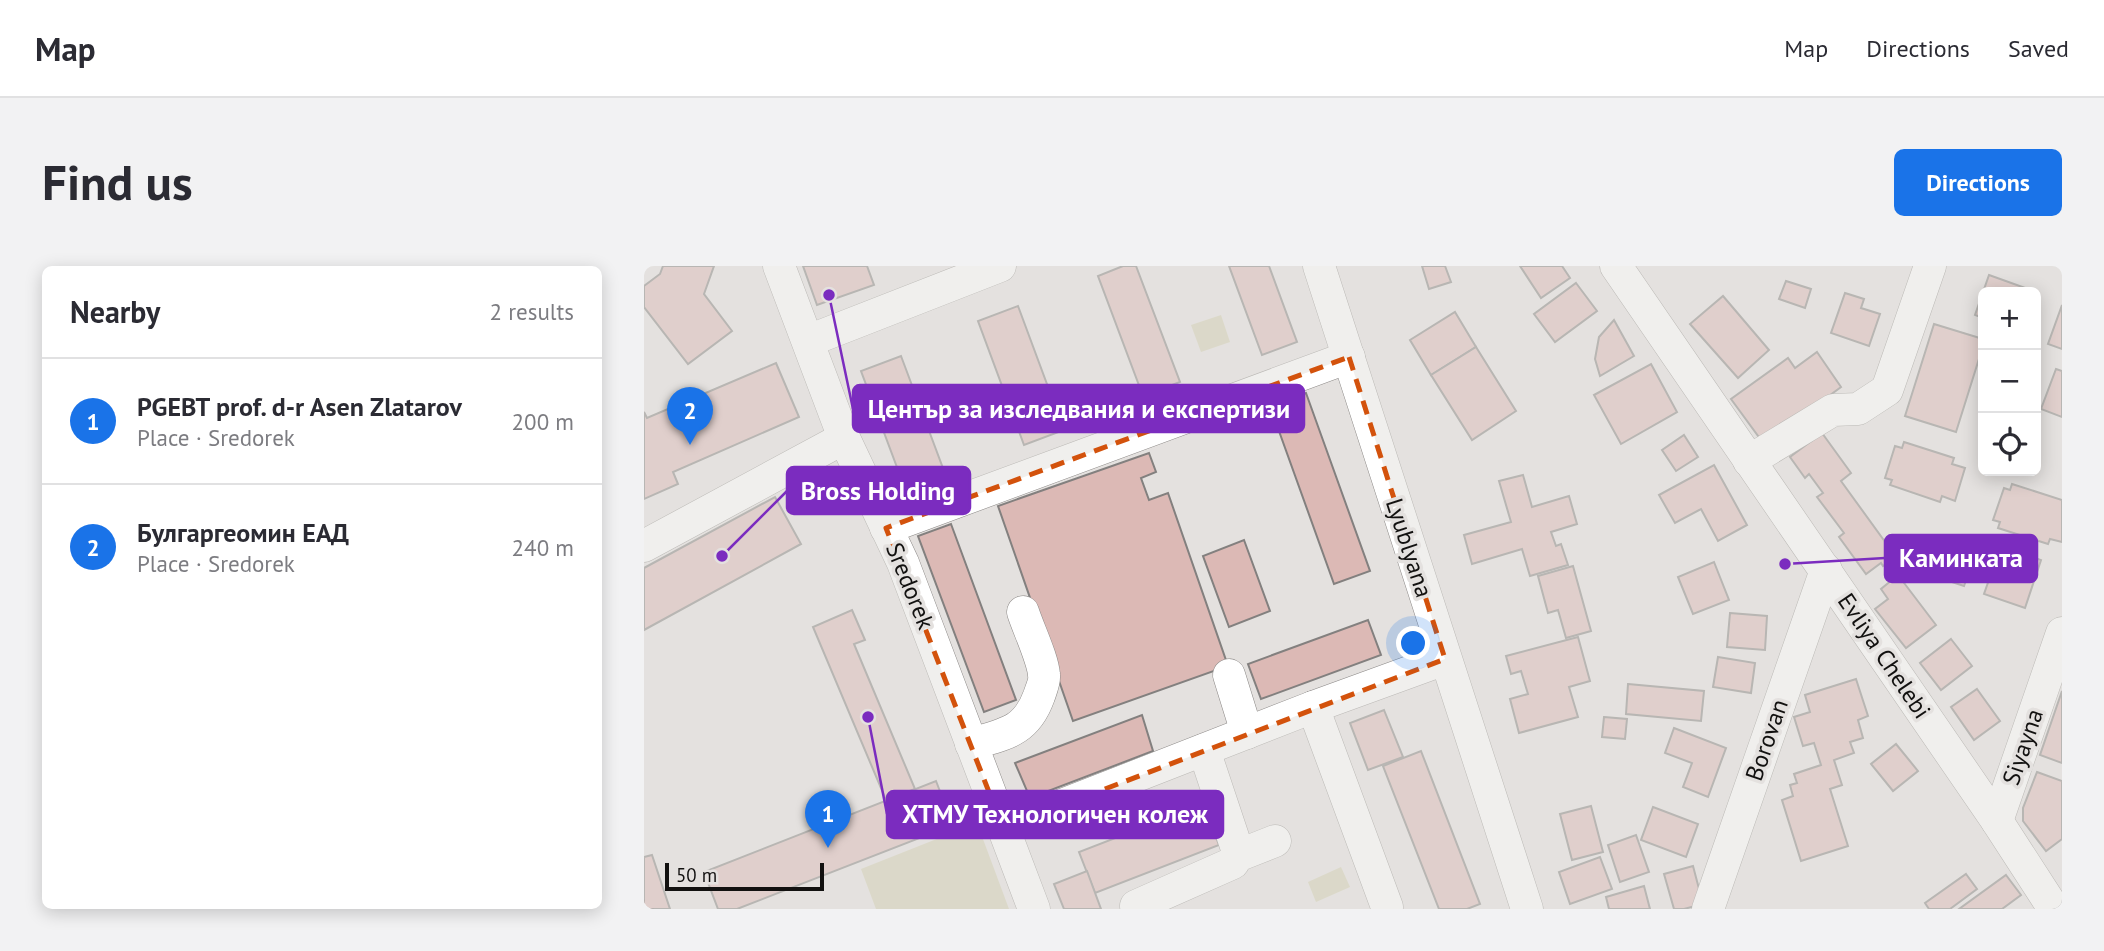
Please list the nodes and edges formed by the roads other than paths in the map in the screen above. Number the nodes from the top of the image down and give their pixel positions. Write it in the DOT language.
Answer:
graph roads {
  1 [pos="779,266"];
  2 [pos="1318,266"];
  3 [pos="1616,266"];
  4 [pos="1930,266"];
  5 [pos="980,269"];
  6 [pos="808,341"];
  7 [pos="1349,357"];
  8 [pos="844,438"];
  9 [pos="1749,461"];
  10 [pos="886,528"];
  11 [pos="644,546"];
  12 [pos="1826,570"];
  13 [pos="1023,612"];
  14 [pos="2062,633"];
  15 [pos="1445,659"];
  16 [pos="1229,675"];
  17 [pos="1313,707"];
  18 [pos="1247,733"];
  19 [pos="1204,750"];
  20 [pos="976,758"];
  21 [pos="1009,817"];
  22 [pos="1997,821"];
  23 [pos="1275,841"];
  24 [pos="1237,856"];
  25 [pos="1388,907"];
  26 [pos="1034,909"];
  27 [pos="1138,909"];
  28 [pos="1527,909"];
  29 [pos="1708,909"];
  30 [pos="2054,909"];
  1 -- 6 [label="street, Sredorek"];
  2 -- 7 [label="street, Lyublyana"];
  3 -- 9 [label="street, Evliya Chelebi"];
  4 -- 9 [label="street"];
  5 -- 6 [label="street"];
  6 -- 8 [label="street, Sredorek"];
  7 -- 10 [label="street"];
  7 -- 15 [label="street, Lyublyana"];
  8 -- 10 [label="street, Sredorek"];
  8 -- 11 [label="street"];
  9 -- 12 [label="street, Evliya Chelebi"];
  10 -- 20 [label="street, Sredorek"];
  12 -- 22 [label="street, Evliya Chelebi"];
  12 -- 29 [label="street, Borovan"];
  13 -- 20 [label="street"];
  14 -- 22 [label="street, Siyayna"];
  15 -- 17 [label="street"];
  15 -- 28 [label="street, Lyublyana"];
  16 -- 18 [label="street"];
  17 -- 18 [label="street"];
  17 -- 25 [label="street"];
  18 -- 19 [label="street"];
  19 -- 21 [label="street"];
  19 -- 24 [label="street"];
  20 -- 21 [label="street, Sredorek"];
  21 -- 26 [label="street, Sredorek"];
  22 -- 30 [label="street, Evliya Chelebi"];
  23 -- 24 [label="street"];
  24 -- 27 [label="street"];
}
